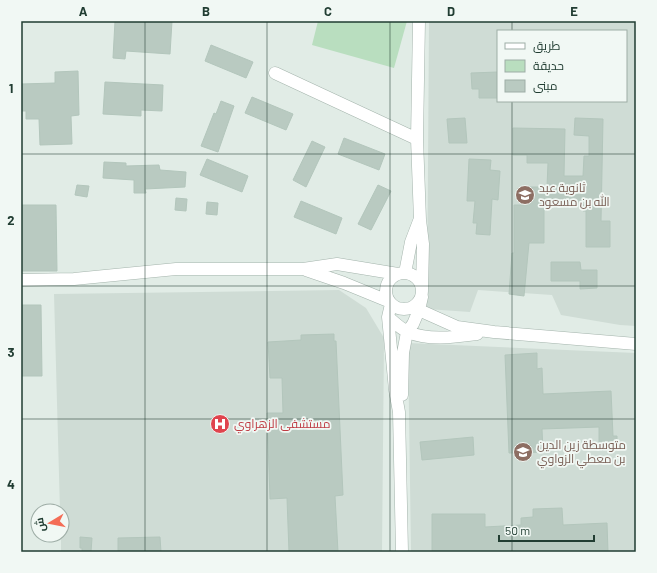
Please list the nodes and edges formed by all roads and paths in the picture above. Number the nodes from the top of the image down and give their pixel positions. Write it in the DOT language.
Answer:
graph roads {
  1 [pos="419,21"];
  2 [pos="275,73"];
  3 [pos="417,139"];
  4 [pos="420,220"];
  5 [pos="303,269"];
  6 [pos="401,273"];
  7 [pos="21,280"];
  8 [pos="422,293"];
  9 [pos="390,302"];
  10 [pos="419,310"];
  11 [pos="388,317"];
  12 [pos="407,332"];
  13 [pos="494,332"];
  14 [pos="636,344"];
  15 [pos="399,412"];
  16 [pos="402,552"];
  1 -- 3 [label="street"];
  2 -- 3 [label="street"];
  3 -- 4 [label="street"];
  4 -- 6 [label="street"];
  4 -- 8 [label="street"];
  5 -- 6 [label="street"];
  5 -- 7 [label="street"];
  5 -- 9 [label="street"];
  6 -- 8 [label="street"];
  6 -- 9 [label="street"];
  8 -- 9 [label="street"];
  8 -- 10 [label="street"];
  9 -- 11 [label="street"];
  10 -- 12 [label="street"];
  10 -- 13 [label="street"];
  11 -- 12 [label="street"];
  11 -- 15 [label="street"];
  12 -- 13 [label="street"];
  12 -- 15 [label="street"];
  13 -- 14 [label="street"];
  15 -- 16 [label="street"];
}
